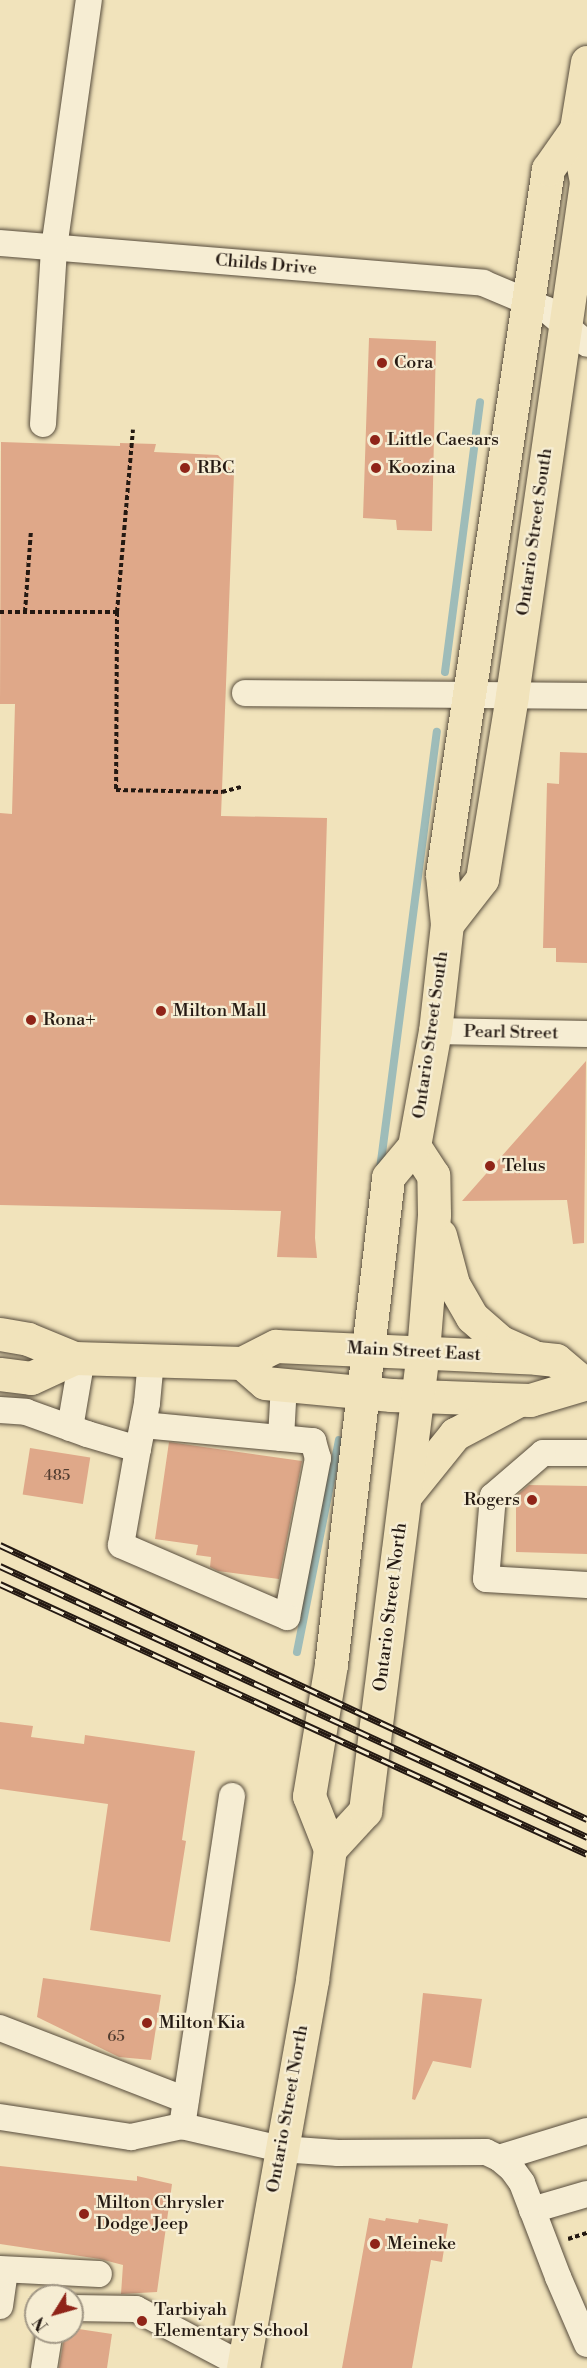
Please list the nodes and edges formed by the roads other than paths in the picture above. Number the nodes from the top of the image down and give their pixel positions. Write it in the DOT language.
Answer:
graph roads {
  1 [pos="89,0"];
  2 [pos="587,62"];
  3 [pos="581,116"];
  4 [pos="0,243"];
  5 [pos="54,248"];
  6 [pos="528,300"];
  7 [pos="576,335"];
  8 [pos="43,424"];
  9 [pos="245,693"];
  10 [pos="469,694"];
  11 [pos="512,695"];
  12 [pos="587,696"];
  13 [pos="447,924"];
  14 [pos="435,1031"];
  15 [pos="587,1034"];
  16 [pos="414,1146"];
  17 [pos="434,1214"];
  18 [pos="0,1334"];
  19 [pos="367,1349"];
  20 [pos="423,1352"];
  21 [pos="78,1358"];
  22 [pos="537,1358"];
  23 [pos="151,1360"];
  24 [pos="242,1363"];
  25 [pos="0,1374"];
  26 [pos="584,1382"];
  27 [pos="284,1385"];
  28 [pos="362,1392"];
  29 [pos="416,1396"];
  30 [pos="519,1400"];
  31 [pos="0,1410"];
  32 [pos="70,1428"];
  33 [pos="141,1437"];
  34 [pos="281,1438"];
  35 [pos="587,1453"];
  36 [pos="405,1496"];
  37 [pos="587,1585"];
  38 [pos="232,1796"];
  39 [pos="330,1849"];
  40 [pos="7,2037"];
  41 [pos="186,2100"];
  42 [pos="0,2117"];
  43 [pos="182,2126"];
  44 [pos="587,2131"];
  45 [pos="281,2150"];
  46 [pos="499,2158"];
  47 [pos="587,2194"];
  48 [pos="532,2210"];
  49 [pos="3,2269"];
  50 [pos="99,2274"];
  51 [pos="0,2306"];
  52 [pos="84,2308"];
  53 [pos="48,2344"];
  54 [pos="587,2344"];
  55 [pos="244,2367"];
  56 [pos="44,2368"];
  1 -- 5 [label="street"];
  2 -- 3 [label="main road, Ontario Street South"];
  3 -- 6 [label="main road, Ontario Street South"];
  3 -- 7 [label="main road, Ontario Street South"];
  4 -- 5 [label="street, Childs Drive"];
  5 -- 6 [label="street, Childs Drive"];
  5 -- 8 [label="street"];
  6 -- 7 [label="street, Childs Drive"];
  6 -- 10 [label="main road, Ontario Street South"];
  7 -- 11 [label="main road, Ontario Street South"];
  9 -- 10 [label="street"];
  10 -- 11 [label="street"];
  10 -- 13 [label="main road, Ontario Street South"];
  11 -- 12 [label="street"];
  11 -- 13 [label="main road, Ontario Street South"];
  13 -- 14 [label="main road, Ontario Street South"];
  14 -- 15 [label="street, Pearl Street"];
  14 -- 16 [label="main road, Ontario Street South"];
  16 -- 17 [label="main road"];
  16 -- 19 [label="main road, Ontario Street South"];
  17 -- 20 [label="main road"];
  17 -- 22 [label="main road"];
  18 -- 21 [label="main road, Main Street East"];
  19 -- 20 [label="main road, Main Street East"];
  19 -- 24 [label="main road, Main Street East"];
  19 -- 28 [label="main road, Ontario Street North"];
  20 -- 22 [label="main road, Main Street East"];
  20 -- 29 [label="main road, Ontario Street North"];
  21 -- 23 [label="main road, Main Street East"];
  21 -- 25 [label="main road, Main Street East"];
  21 -- 32 [label="street"];
  22 -- 26 [label="main road, Main Street East"];
  23 -- 24 [label="main road, Main Street East"];
  23 -- 33 [label="street"];
  24 -- 27 [label="main road, Main Street East"];
  26 -- 30 [label="main road, Main Street East"];
  27 -- 28 [label="main road, Main Street East"];
  27 -- 34 [label="street"];
  28 -- 29 [label="main road, Main Street East"];
  28 -- 39 [label="main road, Ontario Street North"];
  29 -- 30 [label="main road, Main Street East"];
  29 -- 36 [label="main road, Ontario Street North"];
  30 -- 36 [label="main road"];
  31 -- 32 [label="street"];
  32 -- 33 [label="street"];
  33 -- 34 [label="street"];
  33 -- 34 [label="street"];
  35 -- 37 [label="street"];
  36 -- 39 [label="main road, Ontario Street North"];
  38 -- 41 [label="street"];
  39 -- 45 [label="main road, Ontario Street North"];
  40 -- 41 [label="street"];
  41 -- 43 [label="street"];
  42 -- 43 [label="street"];
  43 -- 45 [label="street"];
  44 -- 46 [label="street"];
  45 -- 46 [label="street"];
  45 -- 55 [label="main road, Ontario Street North"];
  46 -- 48 [label="street"];
  47 -- 48 [label="street"];
  48 -- 54 [label="street"];
  49 -- 50 [label="street"];
  49 -- 51 [label="street"];
  52 -- 55 [label="street"];
  53 -- 56 [label="street"];
}
